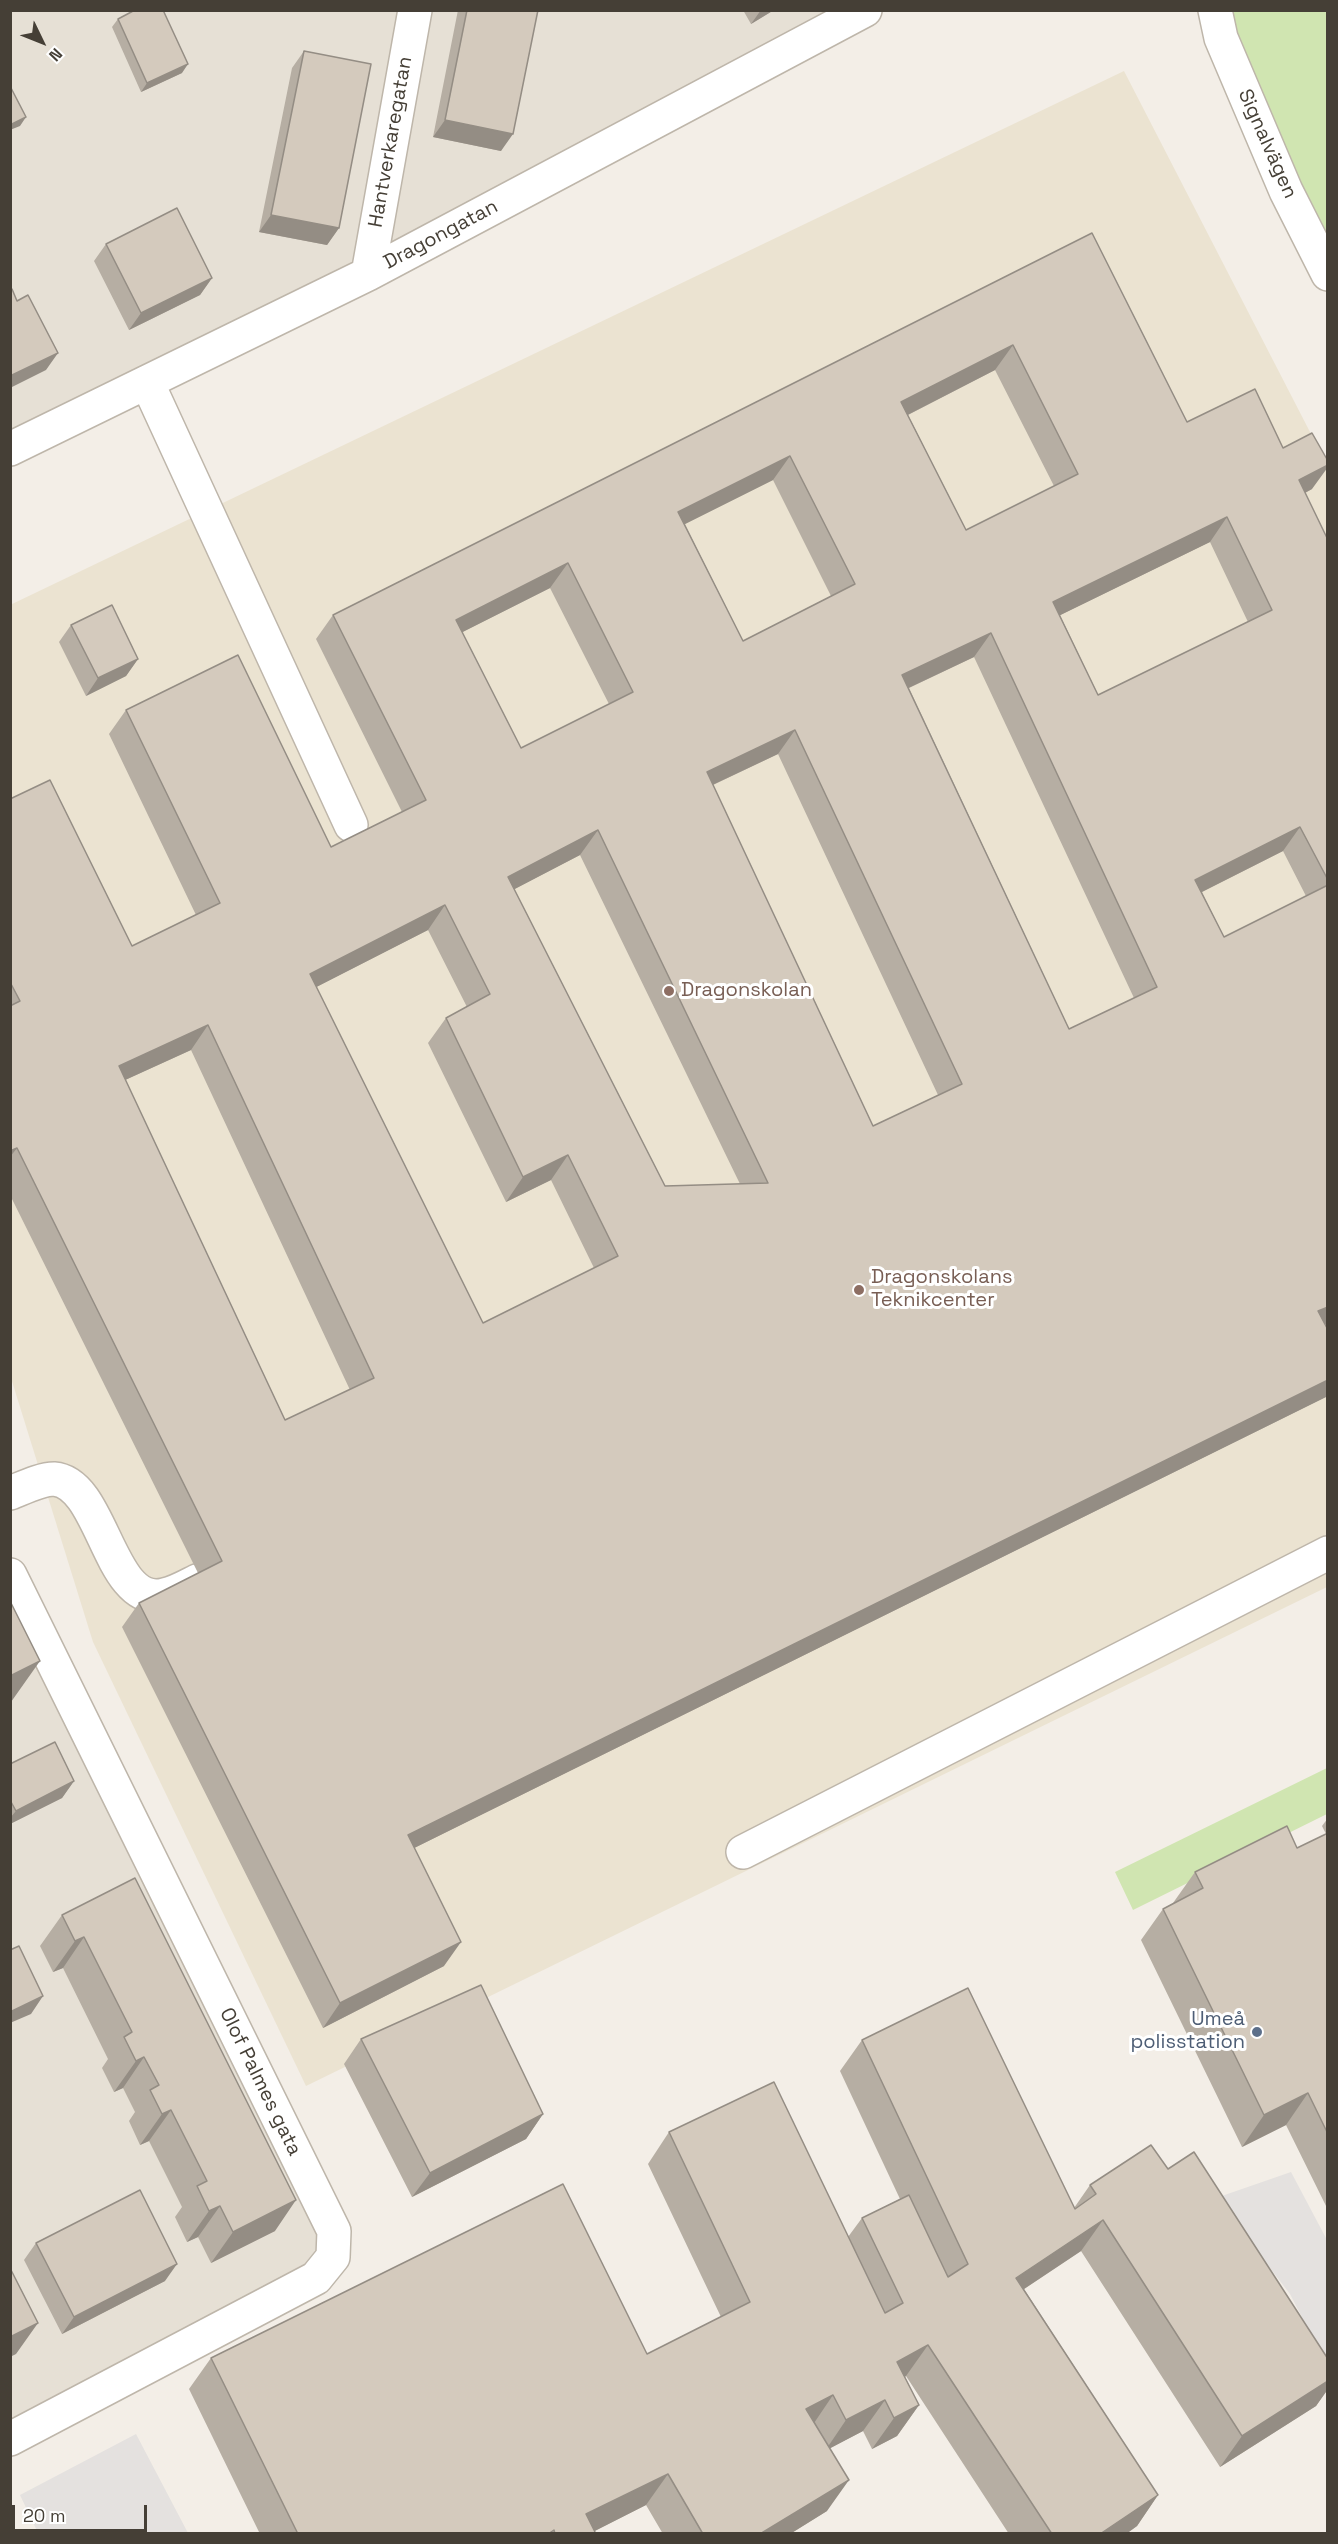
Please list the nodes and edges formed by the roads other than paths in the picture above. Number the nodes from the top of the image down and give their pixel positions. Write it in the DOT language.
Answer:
graph roads {
  1 [pos="415,10"];
  2 [pos="864,10"];
  3 [pos="1215,10"];
  4 [pos="1328,273"];
  5 [pos="368,274"];
  6 [pos="147,382"];
  7 [pos="10,449"];
  8 [pos="351,825"];
  9 [pos="10,1493"];
  10 [pos="1328,1553"];
  11 [pos="10,1575"];
  12 [pos="202,1579"];
  13 [pos="742,1852"];
  14 [pos="10,2439"];
  1 -- 5 [label="street, Hantverkaregatan"];
  2 -- 5 [label="street, Dragongatan"];
  3 -- 4 [label="street, Signalvägen"];
  5 -- 6 [label="street, Dragongatan"];
  6 -- 7 [label="street, Dragongatan"];
  6 -- 8 [label="street"];
  9 -- 12 [label="street"];
  10 -- 13 [label="street"];
  11 -- 14 [label="street, Olof Palmes gata"];
}
